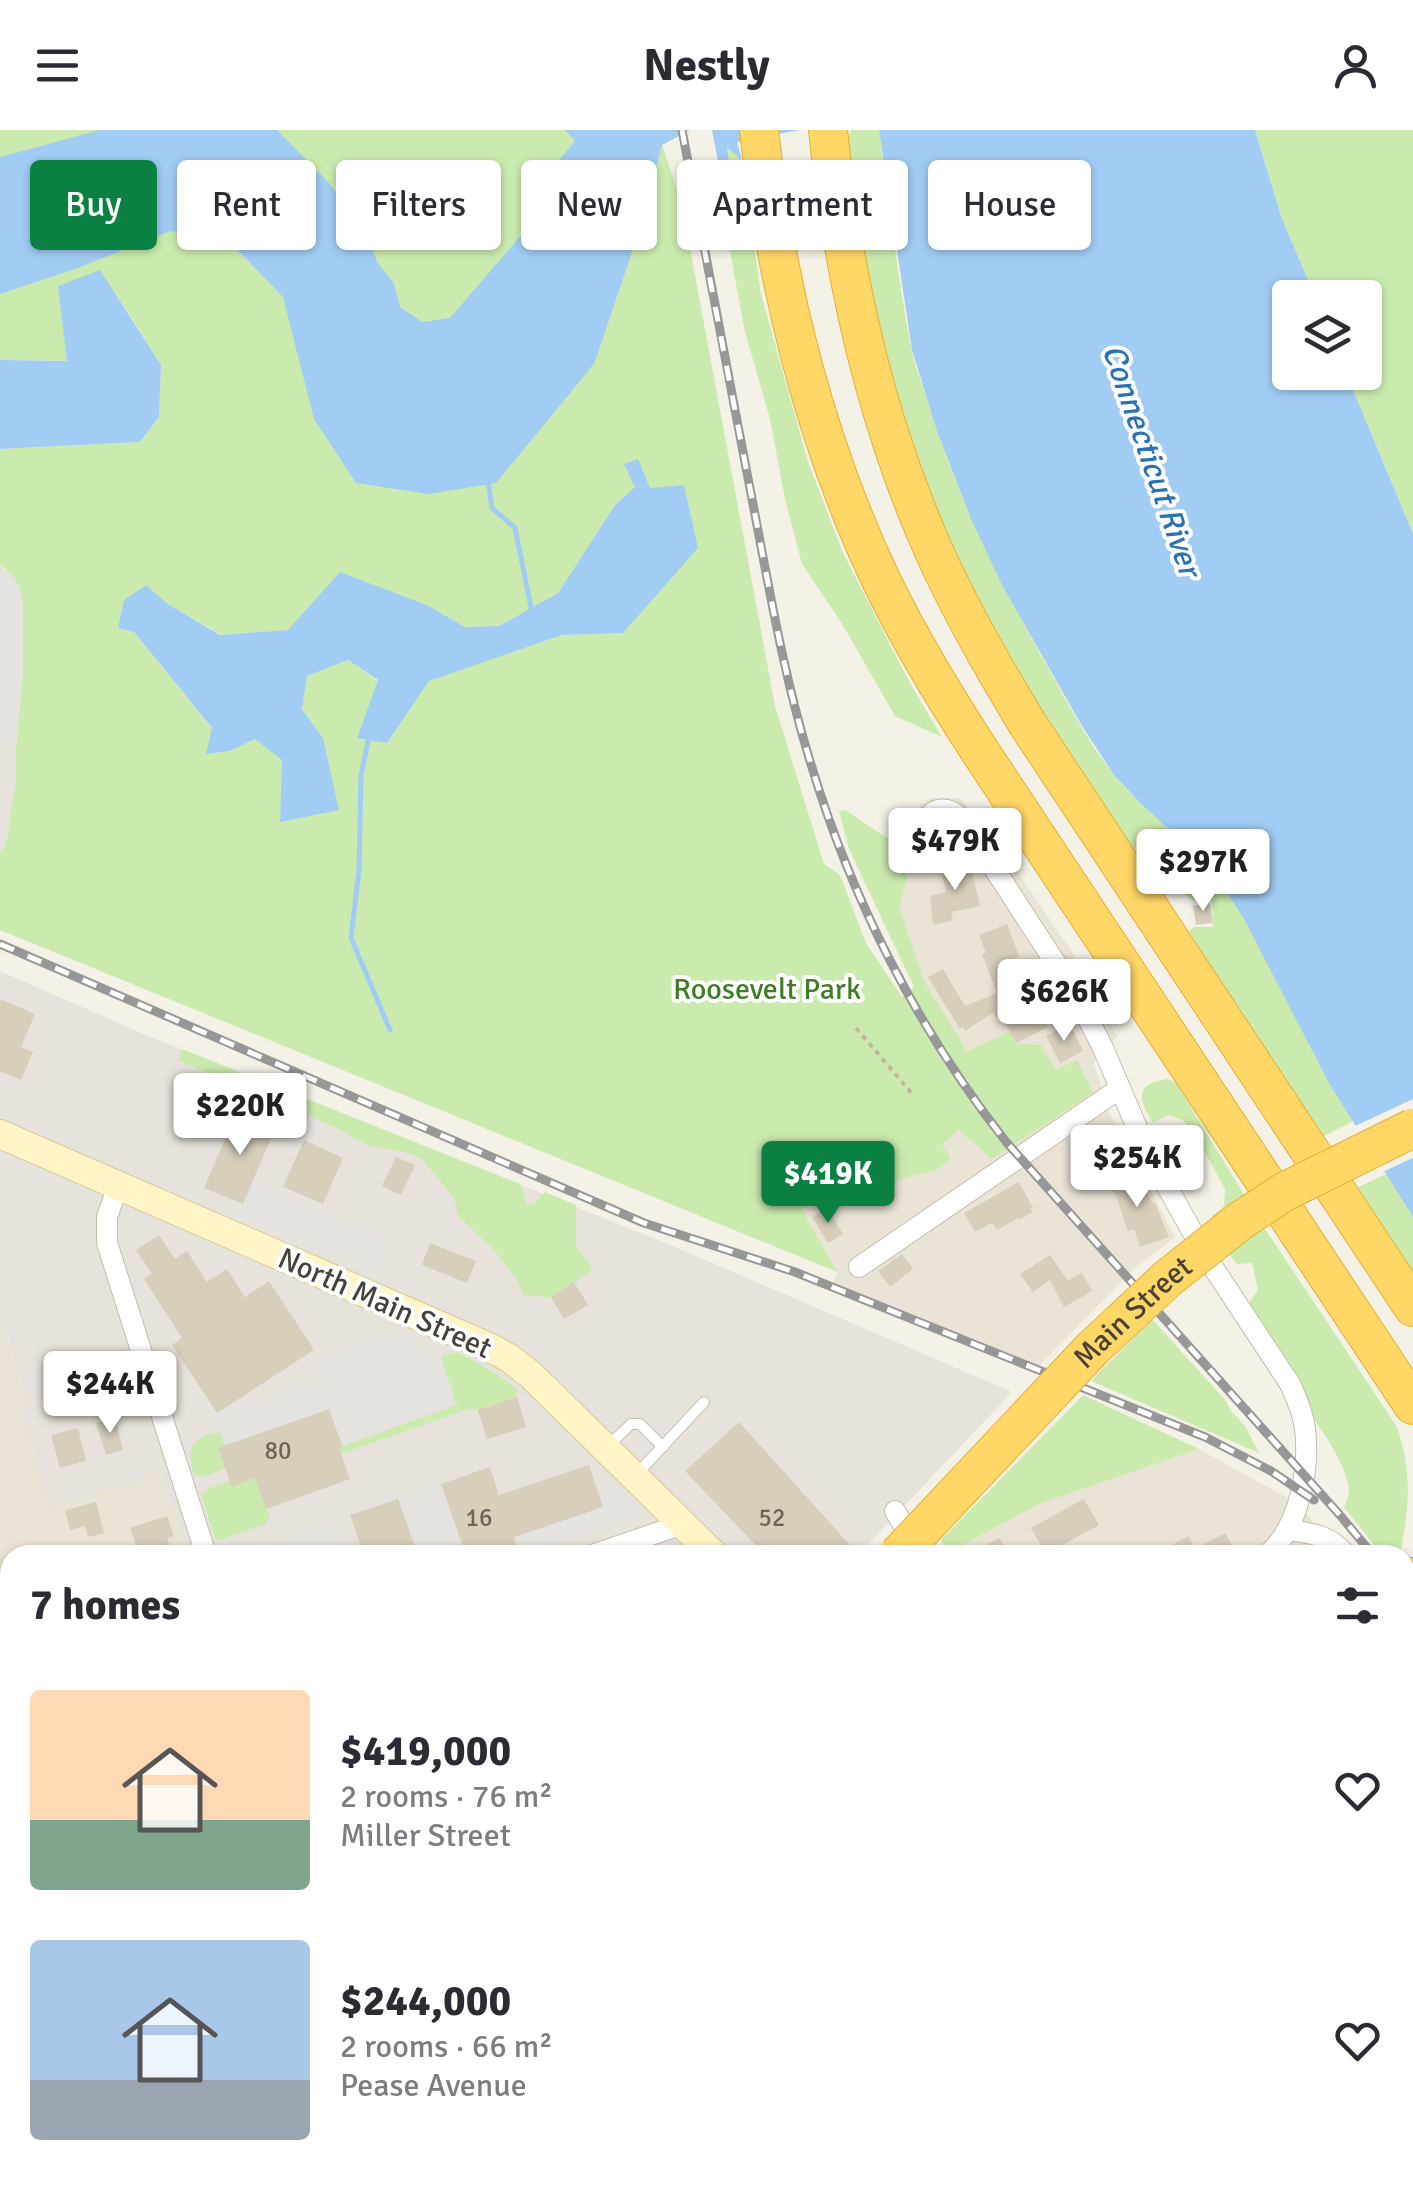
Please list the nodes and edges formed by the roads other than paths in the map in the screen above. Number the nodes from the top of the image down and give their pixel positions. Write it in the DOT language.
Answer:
graph roads {
  1 [pos="828,130"];
  2 [pos="760,136"];
  3 [pos="980,848"];
  4 [pos="1119,1089"];
  5 [pos="1413,1128"];
  6 [pos="0,1134"];
  7 [pos="118,1186"];
  8 [pos="859,1267"];
  9 [pos="1413,1307"];
  10 [pos="704,1402"];
  11 [pos="1413,1405"];
  12 [pos="663,1447"];
  13 [pos="606,1449"];
  14 [pos="635,1477"];
  15 [pos="895,1511"];
  16 [pos="683,1524"];
  17 [pos="1288,1530"];
  18 [pos="203,1545"];
  19 [pos="621,1545"];
  20 [pos="704,1545"];
  21 [pos="907,1545"];
  22 [pos="915,1545"];
  23 [pos="1278,1545"];
  24 [pos="1338,1545"];
  1 -- 9 [label="highway"];
  2 -- 11 [label="highway"];
  3 -- 4 [label="street"];
  4 -- 8 [label="street"];
  4 -- 17 [label="street"];
  5 -- 21 [label="highway, Main Street, bridge"];
  6 -- 7 [label="street, North Main Street"];
  7 -- 13 [label="street, North Main Street"];
  7 -- 18 [label="street"];
  10 -- 12 [label="lane"];
  12 -- 13 [label="lane"];
  12 -- 14 [label="lane"];
  13 -- 14 [label="street, North Main Street"];
  14 -- 16 [label="street, North Main Street"];
  15 -- 22 [label="street"];
  16 -- 19 [label="street"];
  16 -- 20 [label="street, North Main Street"];
  17 -- 23 [label="street"];
  17 -- 24 [label="street"];
}
